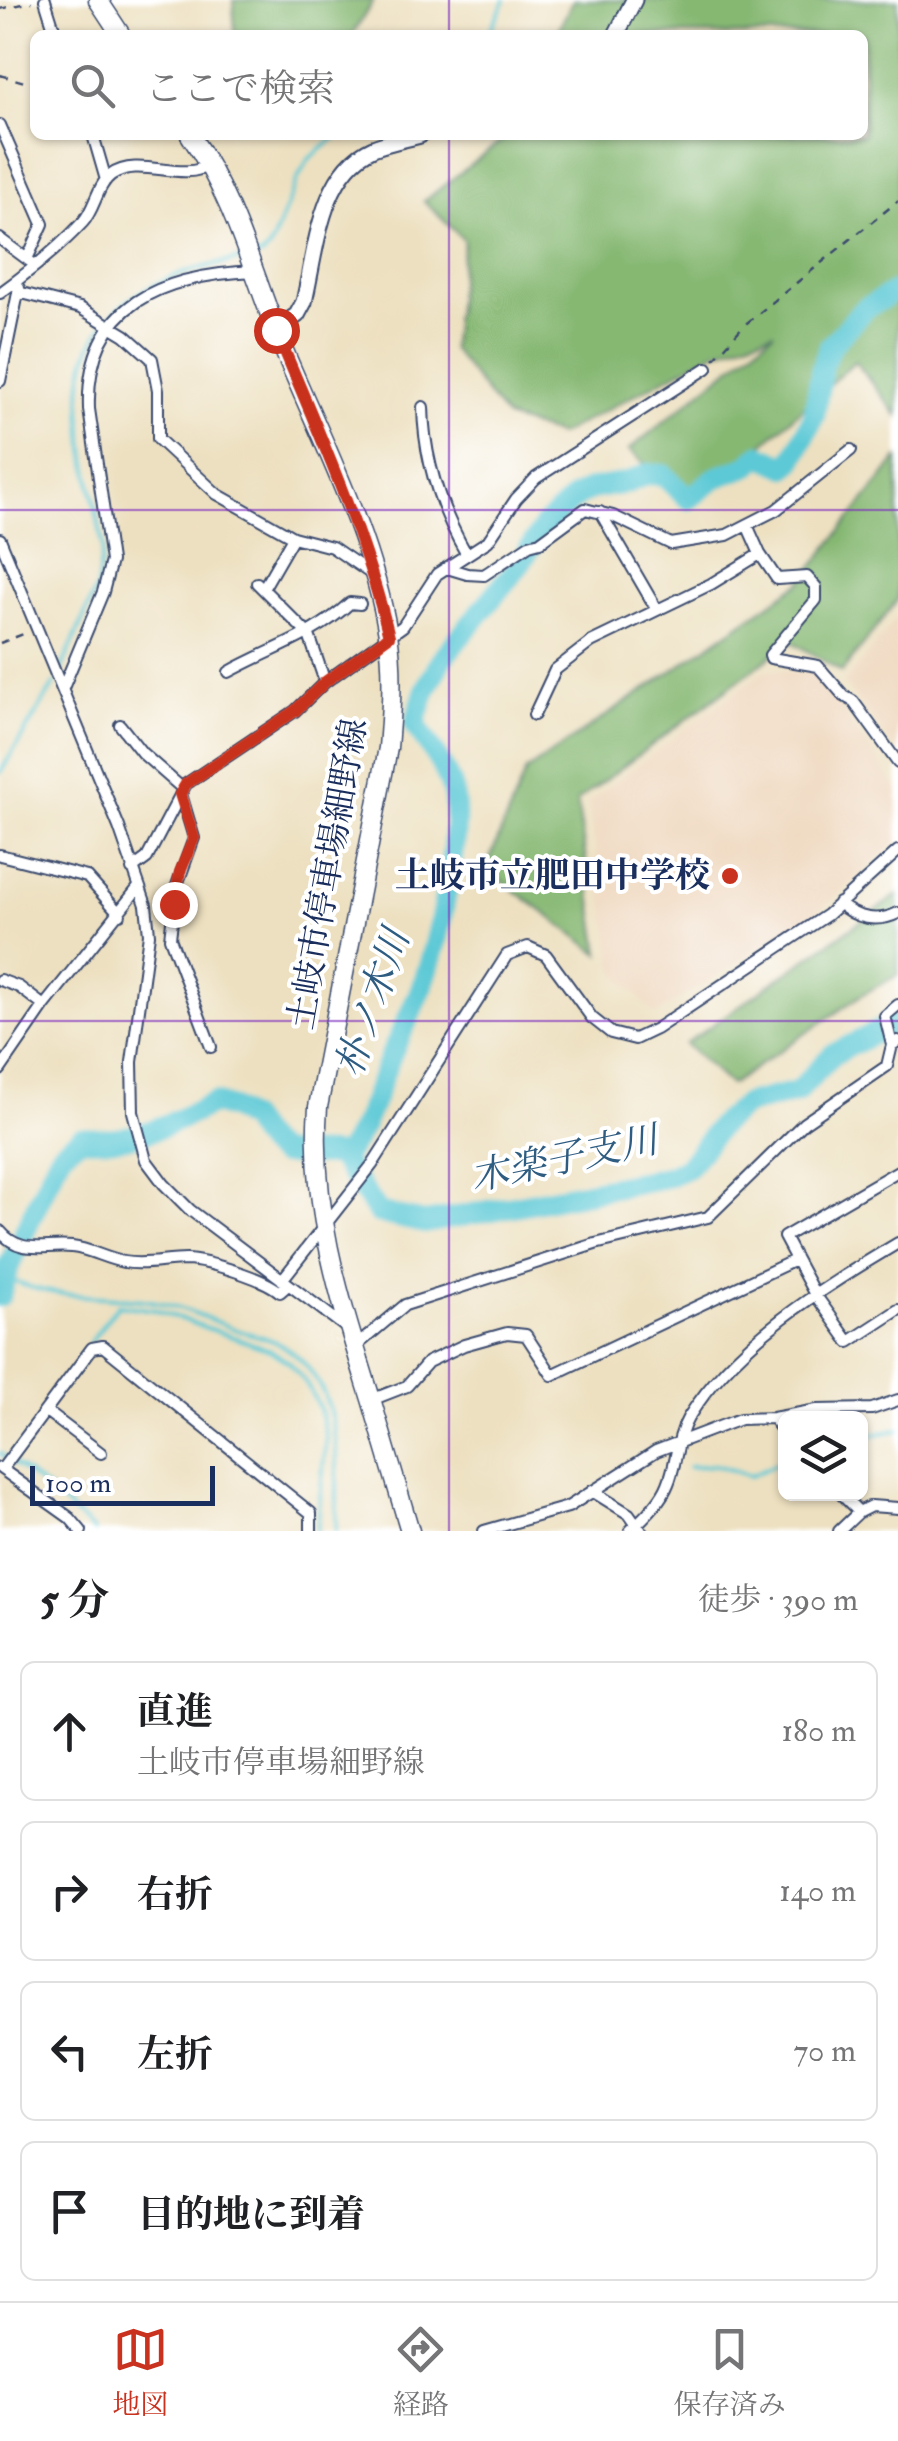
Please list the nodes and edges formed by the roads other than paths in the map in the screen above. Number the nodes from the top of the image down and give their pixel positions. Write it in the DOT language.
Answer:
graph roads {
  1 [pos="45,0"];
  2 [pos="98,0"];
  3 [pos="634,0"];
  4 [pos="54,30"];
  5 [pos="118,30"];
  6 [pos="619,30"];
  7 [pos="0,124"];
  8 [pos="94,140"];
  9 [pos="193,140"];
  10 [pos="402,140"];
  11 [pos="210,164"];
  12 [pos="106,180"];
  13 [pos="0,238"];
  14 [pos="31,262"];
  15 [pos="253,262"];
  16 [pos="21,278"];
  17 [pos="0,292"];
  18 [pos="18,292"];
  19 [pos="106,323"];
  20 [pos="276,330"];
  21 [pos="707,368"];
  22 [pos="0,381"];
  23 [pos="423,407"];
  24 [pos="851,450"];
  25 [pos="600,511"];
  26 [pos="748,527"];
  27 [pos="293,537"];
  28 [pos="1,545"];
  29 [pos="760,554"];
  30 [pos="467,555"];
  31 [pos="447,568"];
  32 [pos="374,575"];
  33 [pos="360,604"];
  34 [pos="657,610"];
  35 [pos="309,634"];
  36 [pos="389,636"];
  37 [pos="230,672"];
  38 [pos="325,682"];
  39 [pos="62,687"];
  40 [pos="534,715"];
  41 [pos="120,725"];
  42 [pos="898,763"];
  43 [pos="182,791"];
  44 [pos="898,850"];
  45 [pos="0,855"];
  46 [pos="132,869"];
  47 [pos="138,888"];
  48 [pos="839,903"];
  49 [pos="898,913"];
  50 [pos="120,914"];
  51 [pos="0,980"];
  52 [pos="898,1004"];
  53 [pos="44,1006"];
  54 [pos="895,1043"];
  55 [pos="211,1048"];
  56 [pos="0,1070"];
  57 [pos="898,1171"];
  58 [pos="322,1226"];
  59 [pos="0,1232"];
  60 [pos="898,1244"];
  61 [pos="795,1260"];
  62 [pos="285,1283"];
  63 [pos="814,1293"];
  64 [pos="898,1310"];
  65 [pos="352,1339"];
  66 [pos="371,1400"];
  67 [pos="898,1400"];
  68 [pos="46,1411"];
  69 [pos="772,1418"];
  70 [pos="778,1425"];
  71 [pos="678,1442"];
  72 [pos="101,1453"];
  73 [pos="1,1469"];
  74 [pos="592,1491"];
  75 [pos="848,1501"];
  76 [pos="898,1508"];
  77 [pos="859,1512"];
  78 [pos="636,1529"];
  79 [pos="81,1531"];
  80 [pos="311,1531"];
  81 [pos="410,1531"];
  82 [pos="486,1531"];
  83 [pos="839,1531"];
  1 -- 4 [label="street"];
  2 -- 5 [label="main road"];
  3 -- 6 [label="main road"];
  7 -- 14 [label="street"];
  8 -- 12 [label="street"];
  9 -- 11 [label="main road, 土岐市停車場細野線"];
  10 -- 20 [label="main road"];
  11 -- 12 [label="street"];
  11 -- 15 [label="main road, 土岐市停車場細野線"];
  12 -- 14 [label="street"];
  13 -- 14 [label="street"];
  14 -- 16 [label="street"];
  15 -- 19 [label="street"];
  15 -- 20 [label="main road, 土岐市停車場細野線"];
  16 -- 17 [label="street"];
  16 -- 18 [label="street"];
  18 -- 19 [label="street"];
  18 -- 22 [label="street"];
  19 -- 27 [label="street"];
  19 -- 39 [label="street"];
  20 -- 32 [label="main road, 土岐市停車場細野線"];
  21 -- 30 [label="street"];
  23 -- 30 [label="street"];
  24 -- 26 [label="street"];
  25 -- 26 [label="street"];
  25 -- 31 [label="street"];
  25 -- 34 [label="street"];
  26 -- 29 [label="street"];
  27 -- 32 [label="street"];
  27 -- 35 [label="street"];
  28 -- 39 [label="street"];
  29 -- 34 [label="street"];
  29 -- 42 [label="street"];
  30 -- 31 [label="street"];
  31 -- 36 [label="street"];
  32 -- 36 [label="main road, 土岐市停車場細野線"];
  33 -- 35 [label="street"];
  34 -- 40 [label="street"];
  35 -- 37 [label="street"];
  35 -- 38 [label="street"];
  36 -- 38 [label="street"];
  36 -- 58 [label="main road, 土岐市停車場細野線"];
  38 -- 43 [label="street"];
  39 -- 46 [label="street"];
  41 -- 43 [label="street"];
  43 -- 46 [label="street"];
  43 -- 55 [label="street"];
  44 -- 48 [label="street"];
  45 -- 50 [label="street"];
  46 -- 47 [label="street"];
  47 -- 50 [label="street"];
  47 -- 62 [label="street"];
  48 -- 49 [label="street"];
  48 -- 58 [label="street"];
  50 -- 53 [label="street"];
  51 -- 53 [label="street"];
  52 -- 54 [label="street"];
  53 -- 56 [label="street"];
  54 -- 65 [label="street"];
  57 -- 61 [label="street"];
  58 -- 62 [label="street"];
  58 -- 65 [label="main road, 土岐市停車場細野線"];
  59 -- 62 [label="street"];
  60 -- 63 [label="street"];
  61 -- 63 [label="street"];
  61 -- 66 [label="street"];
  62 -- 65 [label="street"];
  63 -- 64 [label="street"];
  63 -- 71 [label="street"];
  65 -- 66 [label="main road, 土岐市停車場細野線"];
  66 -- 81 [label="main road, 土岐市停車場細野線"];
  67 -- 69 [label="street"];
  68 -- 72 [label="street"];
  68 -- 73 [label="street"];
  68 -- 80 [label="street"];
  69 -- 70 [label="street"];
  69 -- 71 [label="street"];
  71 -- 74 [label="street"];
  71 -- 78 [label="street"];
  73 -- 79 [label="street"];
  74 -- 78 [label="street"];
  74 -- 82 [label="street"];
  75 -- 77 [label="street"];
  76 -- 77 [label="street"];
  77 -- 83 [label="street"];
}
